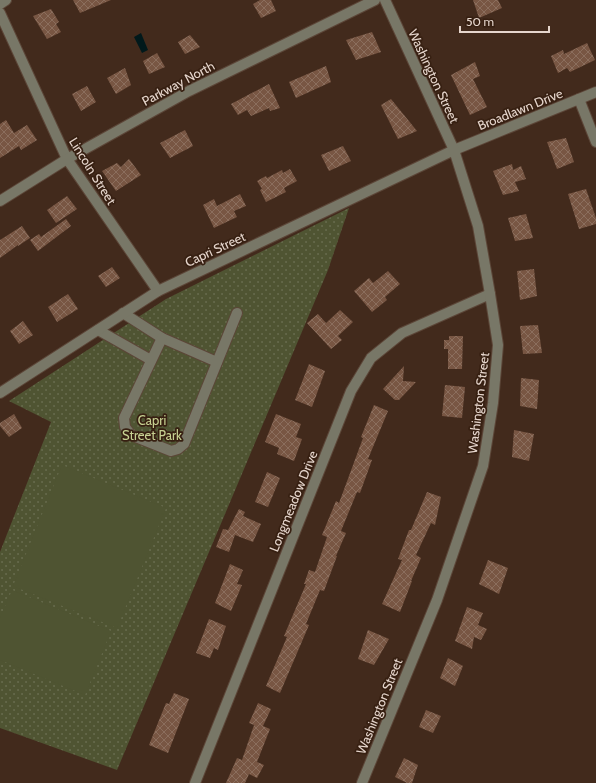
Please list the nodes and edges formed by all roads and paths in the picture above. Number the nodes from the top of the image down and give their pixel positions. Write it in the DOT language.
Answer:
graph roads {
  1 [pos="6,0"];
  2 [pos="376,0"];
  3 [pos="385,0"];
  4 [pos="0,4"];
  5 [pos="0,13"];
  6 [pos="596,92"];
  7 [pos="580,99"];
  8 [pos="596,142"];
  9 [pos="454,150"];
  10 [pos="66,159"];
  11 [pos="0,201"];
  12 [pos="158,290"];
  13 [pos="490,294"];
  14 [pos="123,313"];
  15 [pos="237,313"];
  16 [pos="98,330"];
  17 [pos="162,338"];
  18 [pos="151,360"];
  19 [pos="217,362"];
  20 [pos="0,393"];
  21 [pos="195,783"];
  22 [pos="362,783"];
  1 -- 4 [label="street"];
  2 -- 10 [label="street, Parkway North"];
  3 -- 9 [label="street, Washington Street"];
  5 -- 10 [label="street, Lincoln Street"];
  6 -- 7 [label="street, Broadlawn Drive"];
  7 -- 8 [label="street"];
  7 -- 9 [label="street, Broadlawn Drive"];
  9 -- 12 [label="street, Capri Street"];
  9 -- 13 [label="street, Washington Street"];
  10 -- 11 [label="street, Parkway North"];
  10 -- 12 [label="street, Lincoln Street"];
  12 -- 14 [label="street, Capri Street"];
  13 -- 21 [label="street, Longmeadow Drive"];
  13 -- 22 [label="street, Washington Street"];
  14 -- 16 [label="street, Capri Street"];
  14 -- 17 [label="street"];
  15 -- 19 [label="street"];
  16 -- 18 [label="street"];
  16 -- 20 [label="street, Capri Street"];
  17 -- 18 [label="street"];
  17 -- 19 [label="street"];
  18 -- 19 [label="street"];
}
